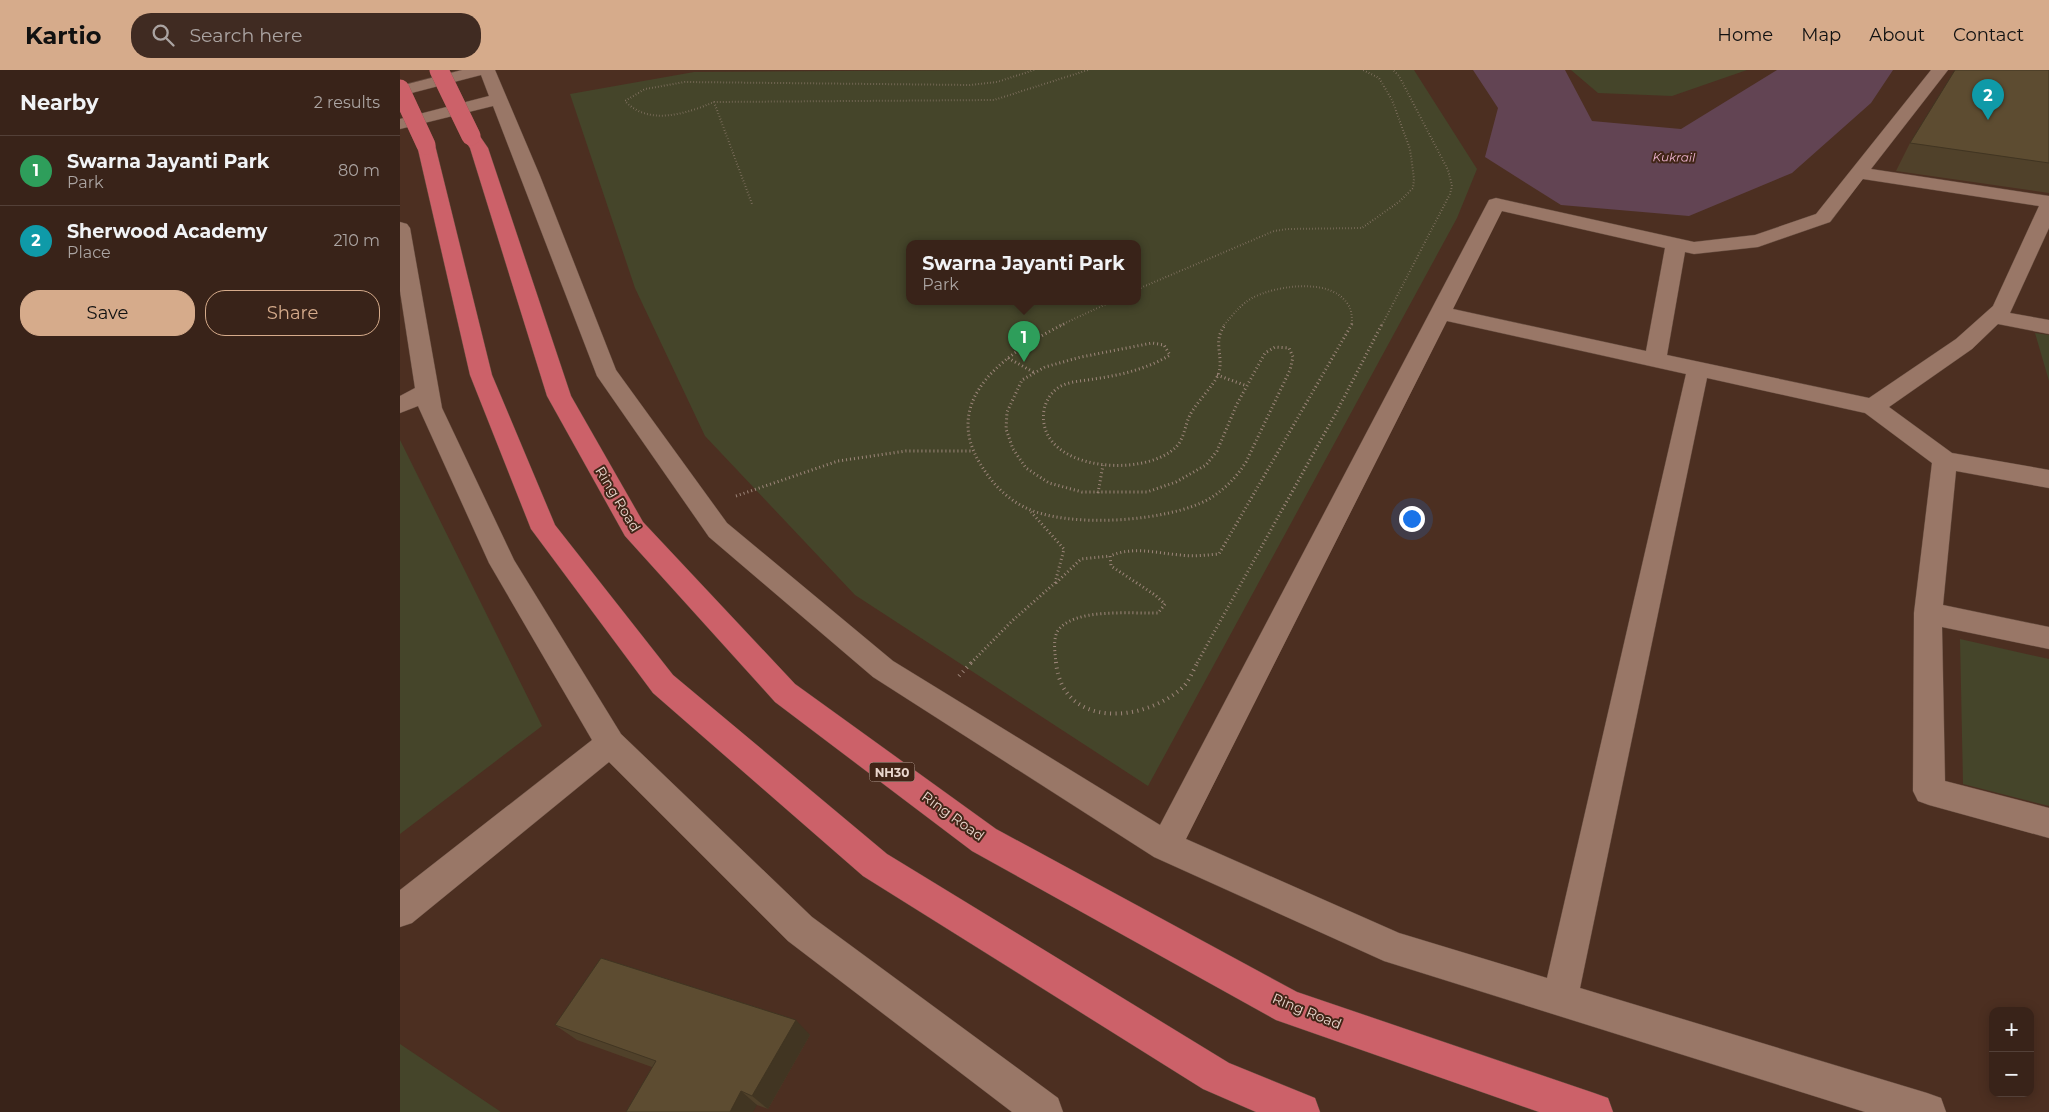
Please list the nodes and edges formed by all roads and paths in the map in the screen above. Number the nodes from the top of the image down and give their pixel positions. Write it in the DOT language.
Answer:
graph roads {
  1 [pos="438,70"];
  2 [pos="481,70"];
  3 [pos="487,70"];
  4 [pos="1034,70"];
  5 [pos="1088,70"];
  6 [pos="1363,70"];
  7 [pos="1393,70"];
  8 [pos="1940,70"];
  9 [pos="400,90"];
  10 [pos="499,99"];
  11 [pos="714,102"];
  12 [pos="400,124"];
  13 [pos="1858,173"];
  14 [pos="752,204"];
  15 [pos="2049,204"];
  16 [pos="400,228"];
  17 [pos="1676,243"];
  18 [pos="1141,288"];
  19 [pos="1104,305"];
  20 [pos="1440,313"];
  21 [pos="1993,317"];
  22 [pos="2049,327"];
  23 [pos="1008,358"];
  24 [pos="1655,360"];
  25 [pos="1698,369"];
  26 [pos="1034,373"];
  27 [pos="1218,375"];
  28 [pos="1247,386"];
  29 [pos="427,392"];
  30 [pos="400,405"];
  31 [pos="1873,408"];
  32 [pos="973,451"];
  33 [pos="1945,460"];
  34 [pos="1104,465"];
  35 [pos="2049,479"];
  36 [pos="1098,493"];
  37 [pos="702,508"];
  38 [pos="1031,511"];
  39 [pos="1110,556"];
  40 [pos="1056,583"];
  41 [pos="1928,613"];
  42 [pos="2049,638"];
  43 [pos="936,701"];
  44 [pos="610,743"];
  45 [pos="2049,823"];
  46 [pos="1166,846"];
  47 [pos="400,911"];
  48 [pos="1560,999"];
  49 [pos="1044,1112"];
  50 [pos="1301,1112"];
  51 [pos="1594,1112"];
  52 [pos="1927,1112"];
  1 -- 51 [label="highway, Ring Road / NH30, bridge"];
  2 -- 9 [label="street"];
  3 -- 10 [label="street"];
  4 -- 11 [label="path"];
  5 -- 11 [label="path"];
  6 -- 18 [label="path"];
  7 -- 39 [label="path"];
  8 -- 13 [label="street"];
  9 -- 50 [label="highway, bridge"];
  10 -- 12 [label="street"];
  10 -- 37 [label="street"];
  11 -- 14 [label="path"];
  13 -- 15 [label="street"];
  13 -- 17 [label="street"];
  15 -- 21 [label="street"];
  16 -- 29 [label="street"];
  17 -- 20 [label="street"];
  17 -- 24 [label="street"];
  19 -- 23 [label="path"];
  20 -- 24 [label="street"];
  20 -- 46 [label="street"];
  21 -- 22 [label="street"];
  21 -- 31 [label="street"];
  23 -- 26 [label="path"];
  23 -- 32 [label="path"];
  24 -- 25 [label="street"];
  25 -- 31 [label="street"];
  25 -- 48 [label="street"];
  26 -- 34 [label="path"];
  26 -- 36 [label="path"];
  27 -- 28 [label="path"];
  27 -- 34 [label="path"];
  27 -- 39 [label="path"];
  28 -- 36 [label="path"];
  28 -- 38 [label="path"];
  29 -- 30 [label="street"];
  29 -- 44 [label="street"];
  31 -- 33 [label="street"];
  32 -- 37 [label="path"];
  32 -- 38 [label="path"];
  33 -- 35 [label="street"];
  33 -- 41 [label="street"];
  34 -- 36 [label="path"];
  37 -- 43 [label="street"];
  38 -- 40 [label="path"];
  39 -- 40 [label="path"];
  40 -- 43 [label="path"];
  41 -- 42 [label="street"];
  41 -- 45 [label="street"];
  43 -- 46 [label="street"];
  44 -- 47 [label="street"];
  44 -- 49 [label="street"];
  46 -- 48 [label="street"];
  48 -- 52 [label="street"];
}
